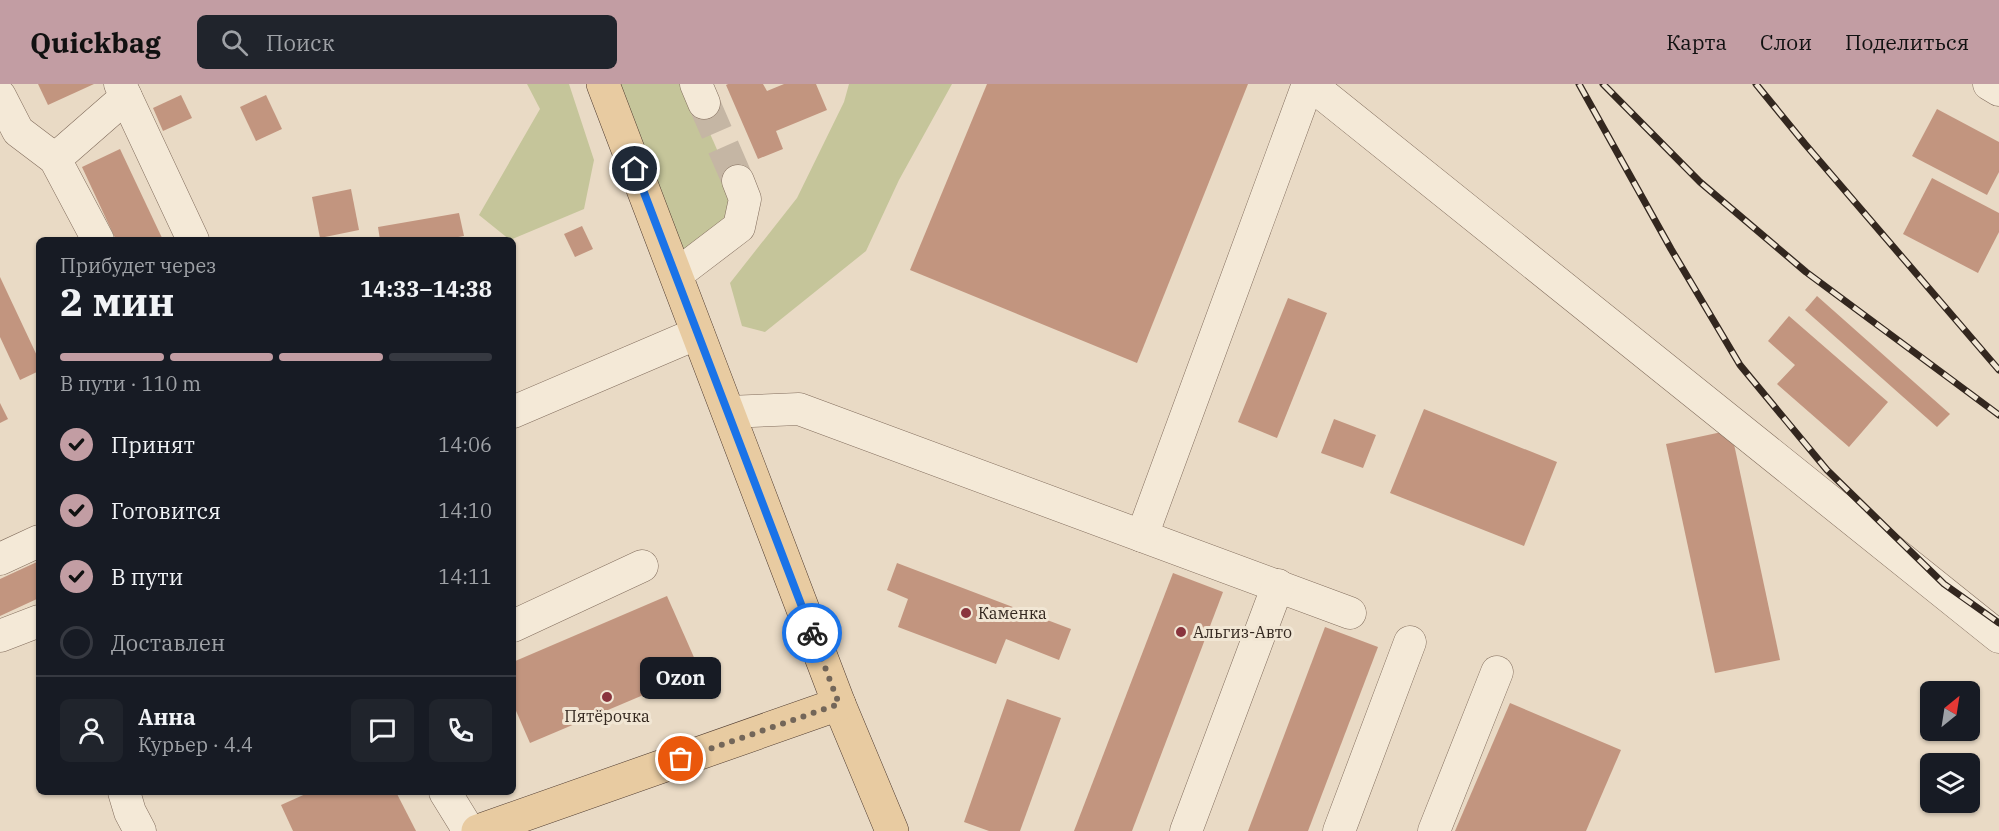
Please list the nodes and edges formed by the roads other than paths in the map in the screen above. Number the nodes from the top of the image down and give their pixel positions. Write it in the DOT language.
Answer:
graph roads {
  1 [pos="603,84"];
  2 [pos="1309,84"];
  3 [pos="1989,84"];
  4 [pos="1999,90"];
  5 [pos="123,91"];
  6 [pos="0,96"];
  7 [pos="55,159"];
  8 [pos="738,181"];
  9 [pos="96,237"];
  10 [pos="192,237"];
  11 [pos="676,275"];
  12 [pos="698,333"];
  13 [pos="516,406"];
  14 [pos="728,412"];
  15 [pos="1142,536"];
  16 [pos="36,543"];
  17 [pos="0,559"];
  18 [pos="642,566"];
  19 [pos="1278,585"];
  20 [pos="1350,613"];
  21 [pos="36,622"];
  22 [pos="516,625"];
  23 [pos="0,636"];
  24 [pos="1999,637"];
  25 [pos="1410,642"];
  26 [pos="1497,672"];
  27 [pos="839,704"];
  28 [pos="124,795"];
  29 [pos="447,795"];
  30 [pos="140,831"];
  31 [pos="469,831"];
  32 [pos="478,831"];
  33 [pos="892,831"];
  34 [pos="1186,831"];
  35 [pos="1339,831"];
  36 [pos="1434,831"];
  1 -- 11 [label="main road"];
  2 -- 15 [label="lane"];
  2 -- 24 [label="lane"];
  3 -- 4 [label="lane"];
  5 -- 7 [label="lane"];
  5 -- 10 [label="lane"];
  6 -- 7 [label="lane"];
  7 -- 9 [label="lane"];
  8 -- 11 [label="lane"];
  11 -- 12 [label="main road"];
  12 -- 13 [label="lane"];
  12 -- 14 [label="main road"];
  14 -- 15 [label="lane"];
  14 -- 27 [label="main road"];
  15 -- 19 [label="lane"];
  16 -- 17 [label="lane"];
  18 -- 22 [label="lane"];
  19 -- 20 [label="lane"];
  19 -- 34 [label="lane"];
  21 -- 23 [label="lane"];
  25 -- 35 [label="lane"];
  26 -- 36 [label="lane"];
  27 -- 32 [label="main road"];
  27 -- 33 [label="main road"];
  28 -- 30 [label="lane"];
  29 -- 31 [label="lane"];
}
